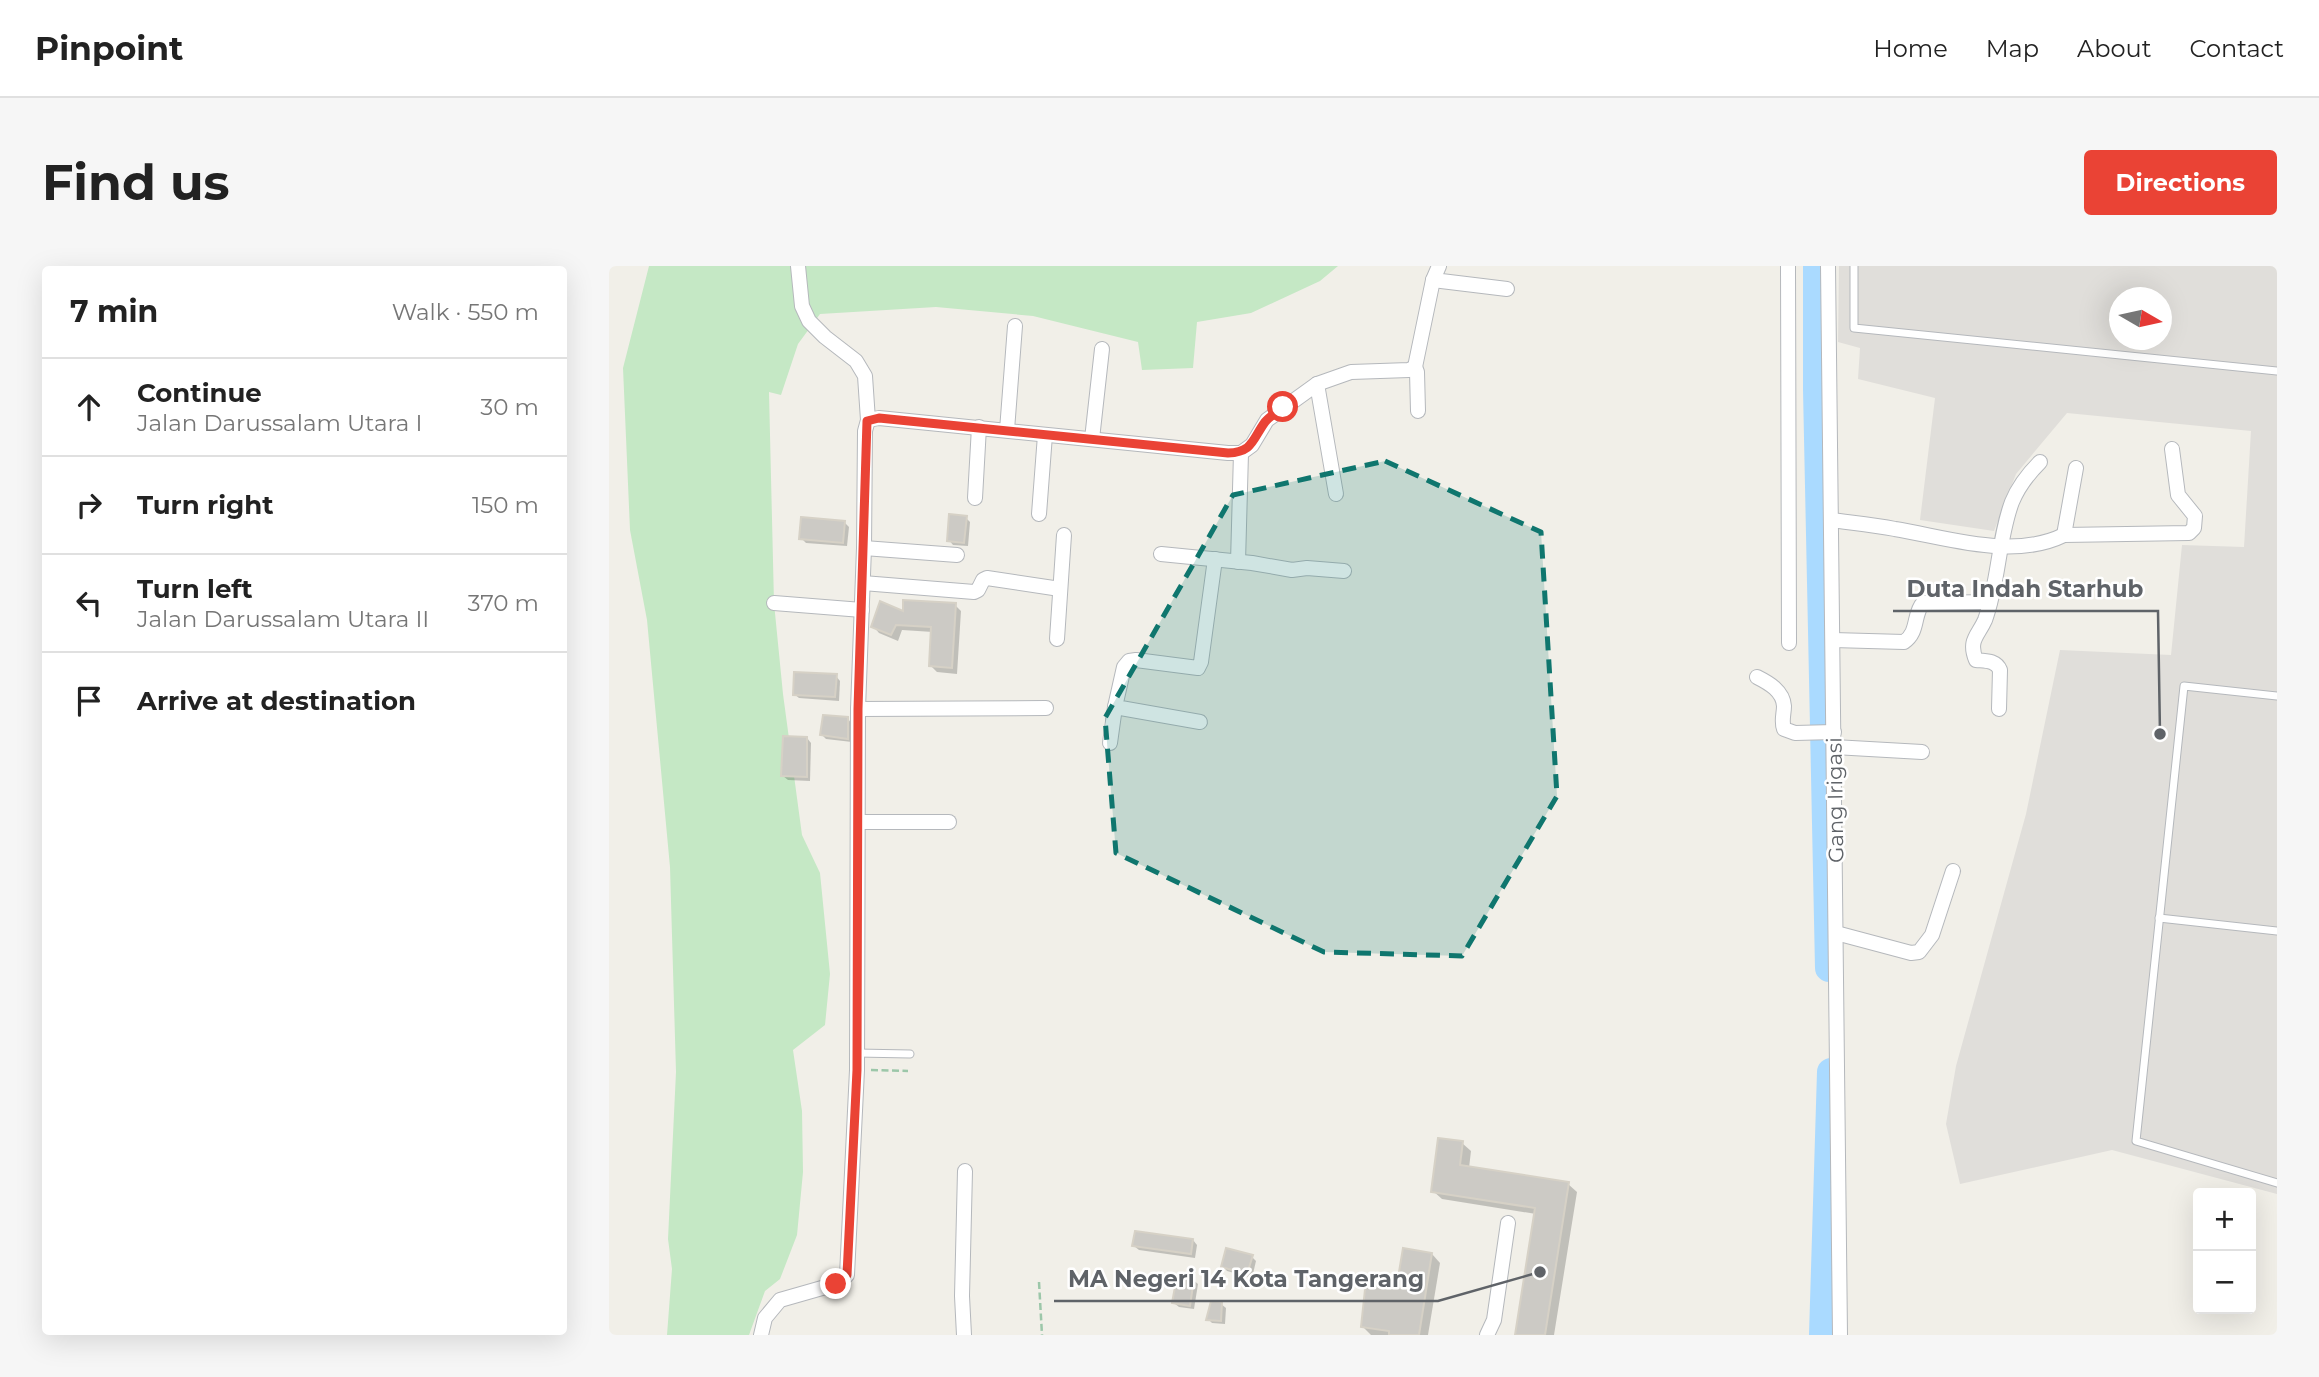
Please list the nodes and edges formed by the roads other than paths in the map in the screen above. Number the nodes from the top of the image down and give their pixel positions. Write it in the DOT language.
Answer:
graph roads {
  1 [pos="798,266"];
  2 [pos="1439,266"];
  3 [pos="1788,266"];
  4 [pos="1828,266"];
  5 [pos="1854,266"];
  6 [pos="1433,280"];
  7 [pos="1507,289"];
  8 [pos="1015,326"];
  9 [pos="1102,349"];
  10 [pos="1415,367"];
  11 [pos="2277,371"];
  12 [pos="1317,384"];
  13 [pos="1418,411"];
  14 [pos="867,421"];
  15 [pos="979,427"];
  16 [pos="1007,430"];
  17 [pos="1045,435"];
  18 [pos="1092,439"];
  19 [pos="2172,449"];
  20 [pos="1241,453"];
  21 [pos="2040,462"];
  22 [pos="2076,468"];
  23 [pos="1336,494"];
  24 [pos="975,498"];
  25 [pos="1039,514"];
  26 [pos="1831,520"];
  27 [pos="1064,535"];
  28 [pos="2064,535"];
  29 [pos="2002,547"];
  30 [pos="865,548"];
  31 [pos="1161,554"];
  32 [pos="957,555"];
  33 [pos="1215,559"];
  34 [pos="1238,562"];
  35 [pos="1344,571"];
  36 [pos="863,583"];
  37 [pos="1060,589"];
  38 [pos="1990,602"];
  39 [pos="774,603"];
  40 [pos="862,610"];
  41 [pos="1057,639"];
  42 [pos="1833,640"];
  43 [pos="1789,643"];
  44 [pos="1757,677"];
  45 [pos="2277,696"];
  46 [pos="1115,707"];
  47 [pos="1046,708"];
  48 [pos="858,709"];
  49 [pos="1999,709"];
  50 [pos="1200,722"];
  51 [pos="1832,737"];
  52 [pos="1110,743"];
  53 [pos="1922,752"];
  54 [pos="858,822"];
  55 [pos="950,822"];
  56 [pos="1953,871"];
  57 [pos="2159,918"];
  58 [pos="2277,931"];
  59 [pos="1836,933"];
  60 [pos="857,1053"];
  61 [pos="910,1054"];
  62 [pos="965,1171"];
  63 [pos="2277,1183"];
  64 [pos="1509,1223"];
  65 [pos="761,1335"];
  66 [pos="964,1335"];
  67 [pos="1487,1335"];
  68 [pos="1840,1335"];
  1 -- 14 [label="street"];
  2 -- 6 [label="street"];
  3 -- 43 [label="street"];
  4 -- 26 [label="street, Gang Irigasi"];
  5 -- 11 [label="lane"];
  6 -- 7 [label="street"];
  6 -- 10 [label="street"];
  8 -- 16 [label="street"];
  9 -- 18 [label="street"];
  10 -- 12 [label="street"];
  10 -- 13 [label="street"];
  12 -- 20 [label="street"];
  12 -- 23 [label="street"];
  14 -- 15 [label="street"];
  14 -- 30 [label="street"];
  15 -- 16 [label="street"];
  15 -- 24 [label="street"];
  16 -- 17 [label="street"];
  17 -- 18 [label="street"];
  17 -- 25 [label="street"];
  18 -- 20 [label="street"];
  19 -- 28 [label="street"];
  20 -- 34 [label="street"];
  21 -- 29 [label="street"];
  22 -- 28 [label="street"];
  26 -- 29 [label="street"];
  26 -- 42 [label="street, Gang Irigasi"];
  27 -- 37 [label="street"];
  28 -- 29 [label="street"];
  29 -- 38 [label="street"];
  30 -- 32 [label="street"];
  30 -- 36 [label="street"];
  31 -- 33 [label="street"];
  33 -- 34 [label="street"];
  33 -- 46 [label="street"];
  34 -- 35 [label="street"];
  36 -- 37 [label="street"];
  36 -- 40 [label="street"];
  37 -- 41 [label="street"];
  38 -- 42 [label="street"];
  38 -- 49 [label="street"];
  39 -- 40 [label="street"];
  40 -- 48 [label="street"];
  42 -- 51 [label="street, Gang Irigasi"];
  44 -- 51 [label="street"];
  45 -- 57 [label="lane"];
  46 -- 50 [label="street"];
  46 -- 52 [label="street"];
  47 -- 48 [label="street"];
  48 -- 54 [label="street"];
  51 -- 53 [label="street"];
  51 -- 59 [label="street, Gang Irigasi"];
  54 -- 55 [label="street"];
  54 -- 60 [label="street"];
  56 -- 59 [label="street"];
  57 -- 58 [label="lane"];
  57 -- 63 [label="lane"];
  59 -- 68 [label="street, Gang Irigasi"];
  60 -- 61 [label="lane"];
  60 -- 65 [label="street"];
  62 -- 66 [label="street"];
  64 -- 67 [label="street"];
}
